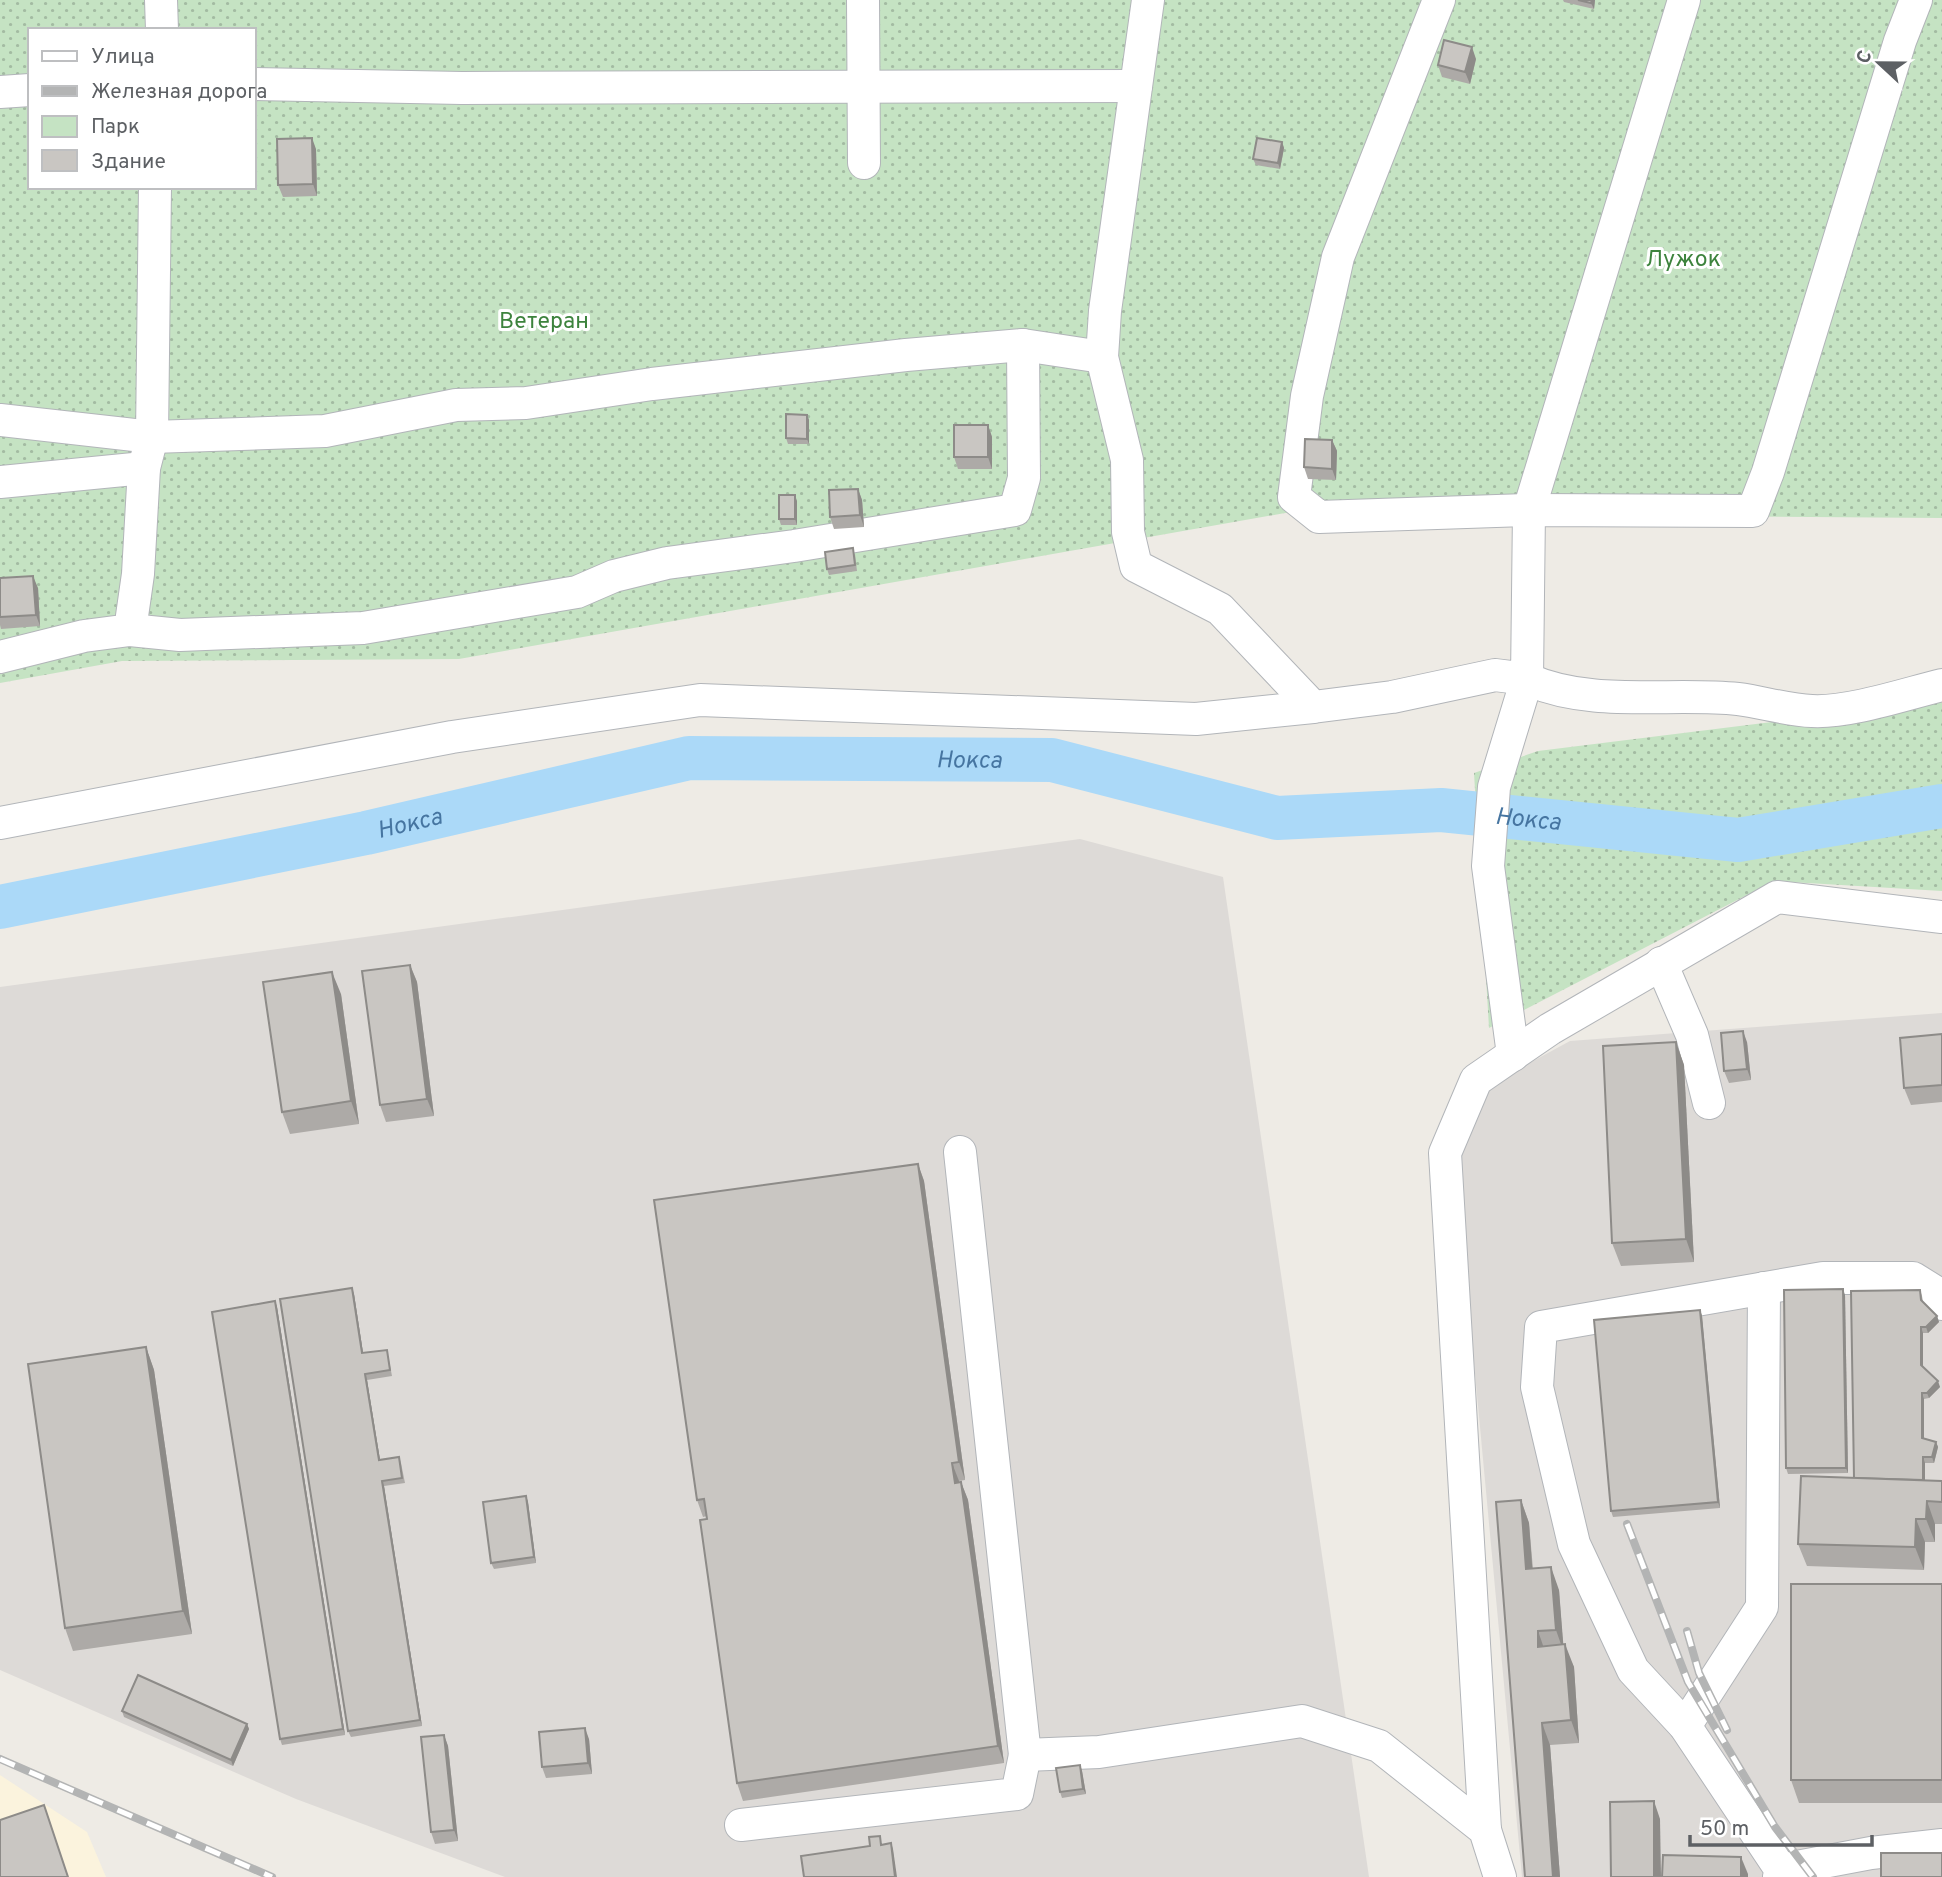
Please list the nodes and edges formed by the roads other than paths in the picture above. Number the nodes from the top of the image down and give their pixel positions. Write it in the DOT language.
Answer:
graph roads {
  1 [pos="161,0"];
  2 [pos="863,0"];
  3 [pos="1148,0"];
  4 [pos="1439,0"];
  5 [pos="1684,0"];
  6 [pos="1916,0"];
  7 [pos="162,28"];
  8 [pos="256,83"];
  9 [pos="1136,86"];
  10 [pos="865,87"];
  11 [pos="28,90"];
  12 [pos="0,92"];
  13 [pos="864,163"];
  14 [pos="155,189"];
  15 [pos="1023,345"];
  16 [pos="1102,357"];
  17 [pos="0,420"];
  18 [pos="152,437"];
  19 [pos="144,468"];
  20 [pos="0,482"];
  21 [pos="1529,510"];
  22 [pos="130,630"];
  23 [pos="0,657"];
  24 [pos="1527,679"];
  25 [pos="1942,685"];
  26 [pos="1313,707"];
  27 [pos="0,823"];
  28 [pos="1942,918"];
  29 [pos="1661,963"];
  30 [pos="1513,1055"];
  31 [pos="1709,1104"];
  32 [pos="960,1152"];
  33 [pos="1764,1288"];
  34 [pos="1942,1304"];
  35 [pos="1685,1726"];
  36 [pos="1025,1755"];
  37 [pos="741,1825"];
  38 [pos="1485,1830"];
  39 [pos="1942,1845"];
  40 [pos="1780,1874"];
  41 [pos="1500,1877"];
  1 -- 7 [label="street"];
  2 -- 10 [label="street"];
  3 -- 9 [label="street"];
  4 -- 21 [label="street"];
  5 -- 21 [label="street"];
  6 -- 21 [label="street"];
  8 -- 10 [label="street"];
  9 -- 10 [label="street"];
  9 -- 16 [label="street"];
  10 -- 13 [label="street"];
  11 -- 12 [label="street"];
  14 -- 18 [label="street"];
  15 -- 16 [label="street"];
  15 -- 18 [label="street"];
  15 -- 22 [label="street"];
  16 -- 26 [label="street"];
  17 -- 18 [label="street"];
  18 -- 19 [label="street"];
  19 -- 20 [label="street"];
  19 -- 22 [label="street"];
  21 -- 24 [label="street"];
  22 -- 23 [label="street"];
  24 -- 25 [label="street"];
  24 -- 26 [label="street"];
  24 -- 30 [label="street"];
  26 -- 27 [label="street"];
  28 -- 29 [label="street"];
  29 -- 30 [label="street"];
  29 -- 31 [label="street"];
  30 -- 38 [label="street"];
  32 -- 36 [label="street"];
  33 -- 34 [label="street"];
  33 -- 35 [label="street"];
  33 -- 35 [label="street"];
  35 -- 40 [label="street"];
  36 -- 37 [label="street"];
  36 -- 38 [label="street"];
  38 -- 41 [label="street"];
  39 -- 40 [label="street"];
}
